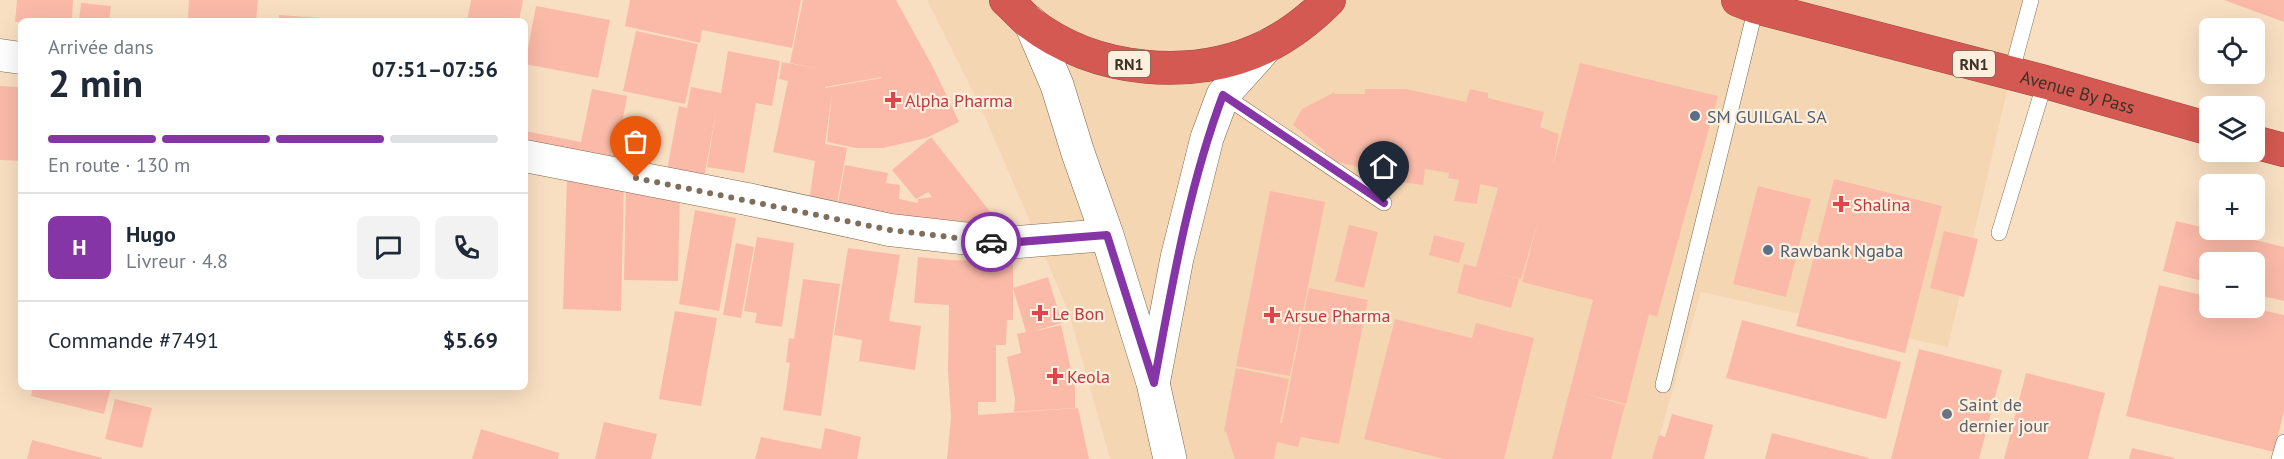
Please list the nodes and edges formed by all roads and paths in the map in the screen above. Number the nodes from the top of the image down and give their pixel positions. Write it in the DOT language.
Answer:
graph roads {
  1 [pos="1006,0"];
  2 [pos="1329,0"];
  3 [pos="2031,0"];
  4 [pos="1747,3"];
  5 [pos="1030,22"];
  6 [pos="1267,46"];
  7 [pos="0,55"];
  8 [pos="18,58"];
  9 [pos="2011,74"];
  10 [pos="2045,82"];
  11 [pos="1223,95"];
  12 [pos="2199,126"];
  13 [pos="2265,145"];
  14 [pos="2284,150"];
  15 [pos="528,157"];
  16 [pos="1384,203"];
  17 [pos="1999,233"];
  18 [pos="1107,235"];
  19 [pos="1154,383"];
  20 [pos="1663,386"];
  21 [pos="2284,442"];
  22 [pos="1170,459"];
  23 [pos="2279,459"];
  1 -- 5 [label="highway, RN1"];
  2 -- 6 [label="highway, RN1"];
  3 -- 9 [label="lane"];
  4 -- 9 [label="highway, Avenue By Pass / RN1"];
  4 -- 20 [label="lane"];
  5 -- 6 [label="highway, RN1"];
  5 -- 18 [label="street"];
  6 -- 11 [label="street"];
  7 -- 8 [label="street"];
  9 -- 10 [label="highway, Avenue By Pass / RN1"];
  10 -- 12 [label="highway, Avenue By Pass / RN1"];
  10 -- 17 [label="lane"];
  11 -- 16 [label="lane"];
  11 -- 19 [label="street"];
  13 -- 14 [label="highway"];
  15 -- 18 [label="street"];
  18 -- 19 [label="street"];
  19 -- 22 [label="street"];
  21 -- 23 [label="lane"];
}
